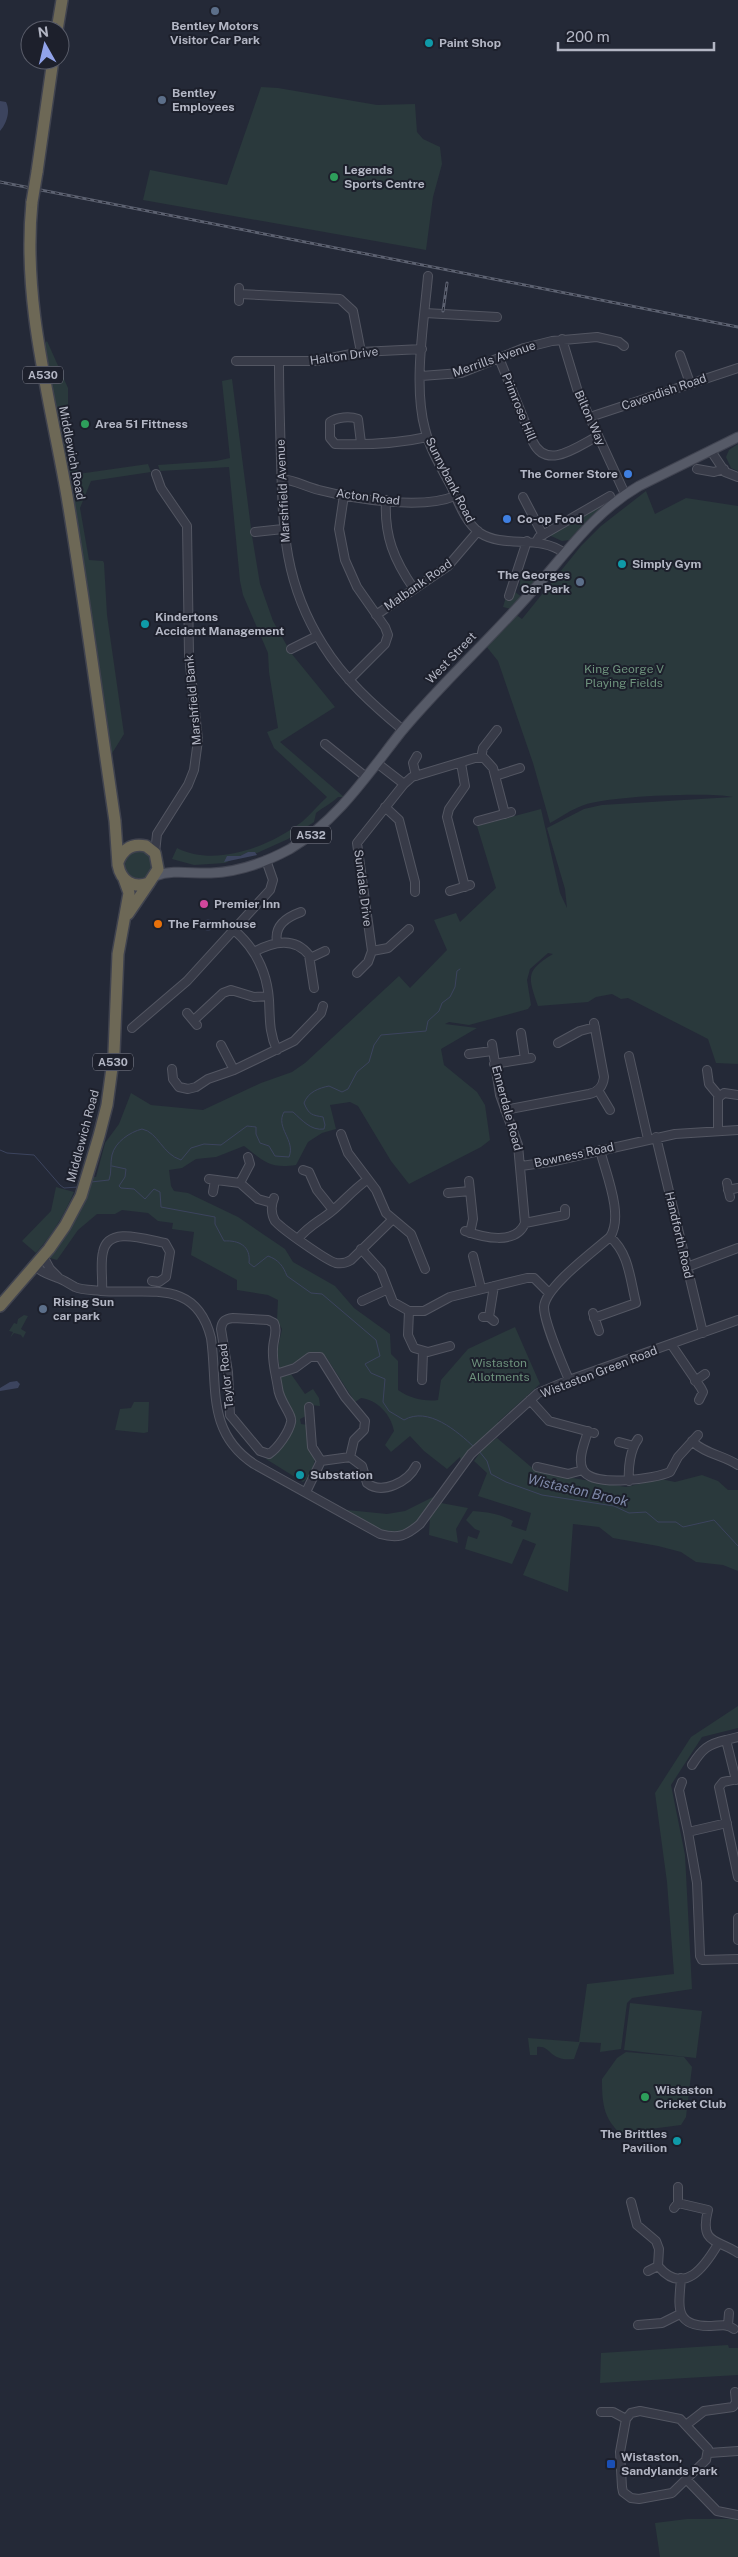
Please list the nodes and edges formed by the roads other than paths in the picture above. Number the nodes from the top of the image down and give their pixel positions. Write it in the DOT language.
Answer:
graph roads {
  1 [pos="62,0"];
  2 [pos="59,20"];
  3 [pos="52,70"];
  4 [pos="428,276"];
  5 [pos="239,294"];
  6 [pos="425,313"];
  7 [pos="497,317"];
  8 [pos="562,339"];
  9 [pos="624,346"];
  10 [pos="422,349"];
  11 [pos="361,352"];
  12 [pos="680,355"];
  13 [pos="499,358"];
  14 [pos="279,361"];
  15 [pos="236,362"];
  16 [pos="738,368"];
  17 [pos="421,376"];
  18 [pos="690,383"];
  19 [pos="590,417"];
  20 [pos="598,436"];
  21 [pos="427,437"];
  22 [pos="738,437"];
  23 [pos="361,442"];
  24 [pos="714,449"];
  25 [pos="697,469"];
  26 [pos="723,469"];
  27 [pos="156,474"];
  28 [pos="738,477"];
  29 [pos="282,479"];
  30 [pos="625,494"];
  31 [pos="344,495"];
  32 [pos="455,496"];
  33 [pos="610,496"];
  34 [pos="523,497"];
  35 [pos="386,500"];
  36 [pos="283,529"];
  37 [pos="478,530"];
  38 [pos="255,532"];
  39 [pos="543,535"];
  40 [pos="532,541"];
  41 [pos="564,553"];
  42 [pos="414,589"];
  43 [pos="509,596"];
  44 [pos="376,614"];
  45 [pos="317,636"];
  46 [pos="291,649"];
  47 [pos="349,680"];
  48 [pos="403,730"];
  49 [pos="497,730"];
  50 [pos="325,744"];
  51 [pos="417,756"];
  52 [pos="481,758"];
  53 [pos="377,763"];
  54 [pos="460,763"];
  55 [pos="520,768"];
  56 [pos="416,776"];
  57 [pos="495,776"];
  58 [pos="366,777"];
  59 [pos="404,784"];
  60 [pos="385,807"];
  61 [pos="115,821"];
  62 [pos="478,821"];
  63 [pos="157,834"];
  64 [pos="138,845"];
  65 [pos="156,855"];
  66 [pos="266,860"];
  67 [pos="118,862"];
  68 [pos="179,872"];
  69 [pos="152,879"];
  70 [pos="124,880"];
  71 [pos="450,891"];
  72 [pos="415,892"];
  73 [pos="301,912"];
  74 [pos="126,918"];
  75 [pos="409,929"];
  76 [pos="234,930"];
  77 [pos="277,942"];
  78 [pos="372,951"];
  79 [pos="254,952"];
  80 [pos="325,952"];
  81 [pos="310,958"];
  82 [pos="357,973"];
  83 [pos="314,988"];
  84 [pos="268,996"];
  85 [pos="323,1006"];
  86 [pos="187,1012"];
  87 [pos="132,1028"];
  88 [pos="524,1037"];
  89 [pos="558,1043"];
  90 [pos="221,1045"];
  91 [pos="277,1050"];
  92 [pos="473,1056"];
  93 [pos="629,1056"];
  94 [pos="494,1064"];
  95 [pos="172,1069"];
  96 [pos="234,1070"];
  97 [pos="707,1070"];
  98 [pos="598,1090"];
  99 [pos="738,1095"];
  100 [pos="719,1096"];
  101 [pos="506,1110"];
  102 [pos="610,1110"];
  103 [pos="718,1130"];
  104 [pos="738,1130"];
  105 [pos="341,1134"];
  106 [pos="652,1138"];
  107 [pos="600,1150"];
  108 [pos="248,1157"];
  109 [pos="521,1166"];
  110 [pos="308,1170"];
  111 [pos="368,1180"];
  112 [pos="469,1181"];
  113 [pos="240,1183"];
  114 [pos="738,1188"];
  115 [pos="453,1190"];
  116 [pos="728,1190"];
  117 [pos="470,1191"];
  118 [pos="212,1192"];
  119 [pos="566,1209"];
  120 [pos="333,1210"];
  121 [pos="392,1220"];
  122 [pos="525,1223"];
  123 [pos="610,1237"];
  124 [pos="298,1239"];
  125 [pos="738,1248"];
  126 [pos="361,1249"];
  127 [pos="43,1256"];
  128 [pos="472,1261"];
  129 [pos="35,1266"];
  130 [pos="687,1268"];
  131 [pos="425,1269"];
  132 [pos="542,1274"];
  133 [pos="60,1278"];
  134 [pos="534,1278"];
  135 [pos="152,1281"];
  136 [pos="494,1286"];
  137 [pos="481,1288"];
  138 [pos="386,1290"];
  139 [pos="102,1291"];
  140 [pos="549,1293"];
  141 [pos="362,1301"];
  142 [pos="0,1306"];
  143 [pos="409,1311"];
  144 [pos="489,1319"];
  145 [pos="738,1320"];
  146 [pos="599,1331"];
  147 [pos="703,1333"];
  148 [pos="671,1344"];
  149 [pos="448,1350"];
  150 [pos="424,1352"];
  151 [pos="276,1374"];
  152 [pos="705,1374"];
  153 [pos="422,1380"];
  154 [pos="568,1380"];
  155 [pos="695,1381"];
  156 [pos="530,1400"];
  157 [pos="699,1400"];
  158 [pos="309,1407"];
  159 [pos="310,1422"];
  160 [pos="301,1423"];
  161 [pos="619,1442"];
  162 [pos="350,1457"];
  163 [pos="321,1461"];
  164 [pos="541,1465"];
  165 [pos="738,1465"];
  166 [pos="416,1466"];
  167 [pos="583,1470"];
  168 [pos="411,1474"];
  169 [pos="418,1480"];
  170 [pos="629,1481"];
  171 [pos="306,1492"];
  172 [pos="738,1737"];
  173 [pos="726,1740"];
  174 [pos="692,1765"];
  175 [pos="737,1779"];
  176 [pos="682,1782"];
  177 [pos="727,1823"];
  178 [pos="734,1831"];
  179 [pos="688,1832"];
  180 [pos="738,1877"];
  181 [pos="738,1918"];
  182 [pos="738,1940"];
  183 [pos="738,1959"];
  184 [pos="678,2187"];
  185 [pos="630,2202"];
  186 [pos="718,2244"];
  187 [pos="738,2253"];
  188 [pos="658,2266"];
  189 [pos="648,2271"];
  190 [pos="681,2278"];
  191 [pos="729,2313"];
  192 [pos="680,2314"];
  193 [pos="641,2321"];
  194 [pos="735,2392"];
  195 [pos="601,2412"];
  196 [pos="626,2419"];
  197 [pos="686,2425"];
  198 [pos="738,2451"];
  199 [pos="709,2453"];
  200 [pos="687,2480"];
  201 [pos="738,2514"];
  1 -- 2 [label="highway"];
  3 -- 61 [label="highway, Middlewich Road / A530, bridge"];
  4 -- 6 [label="street, Sunnybank Road"];
  5 -- 11 [label="street"];
  6 -- 7 [label="street"];
  6 -- 10 [label="street, Sunnybank Road"];
  8 -- 9 [label="street, Merrills Avenue"];
  8 -- 13 [label="street, Merrills Avenue"];
  8 -- 19 [label="street, Bilton Way"];
  10 -- 11 [label="street, Halton Drive"];
  10 -- 17 [label="street, Sunnybank Road"];
  11 -- 14 [label="street, Halton Drive"];
  12 -- 18 [label="street"];
  13 -- 17 [label="street, Merrills Avenue"];
  13 -- 20 [label="street, Primrose Hill"];
  14 -- 15 [label="street, Halton Drive"];
  14 -- 29 [label="street, Marshfield Avenue"];
  16 -- 18 [label="street, Cavendish Road"];
  17 -- 21 [label="street, Sunnybank Road"];
  18 -- 19 [label="street, Cavendish Road"];
  19 -- 20 [label="street, Bilton Way"];
  20 -- 30 [label="street, Bilton Way"];
  21 -- 23 [label="street"];
  21 -- 32 [label="street, Sunnybank Road"];
  22 -- 24 [label="main road, West Street / A532"];
  23 -- 23 [label="street"];
  24 -- 26 [label="street"];
  24 -- 30 [label="main road, West Street / A532"];
  25 -- 26 [label="street"];
  26 -- 28 [label="street"];
  27 -- 63 [label="street, Marshfield Bank"];
  29 -- 31 [label="street, Acton Road"];
  29 -- 36 [label="street, Marshfield Avenue"];
  30 -- 41 [label="main road, West Street / A532"];
  31 -- 35 [label="street, Acton Road"];
  31 -- 44 [label="street"];
  32 -- 35 [label="street, Acton Road"];
  32 -- 37 [label="street, Sunnybank Road"];
  33 -- 39 [label="street"];
  34 -- 39 [label="street"];
  35 -- 42 [label="street"];
  36 -- 38 [label="street"];
  36 -- 45 [label="street, Marshfield Avenue"];
  37 -- 40 [label="street, Sunnybank Road"];
  37 -- 42 [label="street, Malbank Road"];
  39 -- 40 [label="street"];
  40 -- 41 [label="street, Sunnybank Road"];
  40 -- 43 [label="street"];
  41 -- 48 [label="main road, West Street / A532"];
  42 -- 44 [label="street, Malbank Road"];
  44 -- 47 [label="street"];
  45 -- 46 [label="street"];
  45 -- 47 [label="street, Marshfield Avenue"];
  47 -- 48 [label="street, Marshfield Avenue"];
  48 -- 53 [label="main road, West Street / A532"];
  49 -- 52 [label="street"];
  50 -- 58 [label="street"];
  51 -- 56 [label="street"];
  52 -- 54 [label="street, Sundale Drive"];
  52 -- 57 [label="street"];
  53 -- 58 [label="main road, West Street / A532"];
  53 -- 59 [label="street"];
  54 -- 56 [label="street, Sundale Drive"];
  54 -- 71 [label="street"];
  55 -- 57 [label="street"];
  56 -- 59 [label="street, Sundale Drive"];
  57 -- 62 [label="street"];
  58 -- 66 [label="main road, West Street / A532"];
  59 -- 60 [label="street, Sundale Drive"];
  60 -- 72 [label="street"];
  60 -- 78 [label="street, Sundale Drive"];
  61 -- 64 [label="highway, Middlewich Road / A530"];
  61 -- 67 [label="highway, Middlewich Road / A530"];
  63 -- 64 [label="street, Marshfield Bank"];
  63 -- 65 [label="street, Marshfield Bank"];
  64 -- 65 [label="highway"];
  64 -- 67 [label="highway"];
  65 -- 68 [label="main road"];
  65 -- 69 [label="highway"];
  66 -- 68 [label="main road, West Street / A532"];
  66 -- 76 [label="street"];
  67 -- 70 [label="highway"];
  68 -- 69 [label="main road, West Street / A532"];
  69 -- 70 [label="highway"];
  69 -- 74 [label="highway, Middlewich Road / A530"];
  70 -- 74 [label="highway, Middlewich Road / A530"];
  73 -- 77 [label="street"];
  74 -- 127 [label="highway, Middlewich Road / A530"];
  75 -- 78 [label="street"];
  76 -- 79 [label="street"];
  76 -- 87 [label="street"];
  77 -- 79 [label="street"];
  77 -- 81 [label="street"];
  78 -- 82 [label="street"];
  79 -- 84 [label="street"];
  80 -- 81 [label="street"];
  81 -- 83 [label="street"];
  84 -- 86 [label="street"];
  84 -- 91 [label="street"];
  85 -- 91 [label="street"];
  88 -- 94 [label="street"];
  89 -- 98 [label="street"];
  90 -- 96 [label="street"];
  91 -- 96 [label="street"];
  92 -- 94 [label="street, Ennerdale Road"];
  93 -- 106 [label="street, Handforth Road"];
  94 -- 101 [label="street, Ennerdale Road"];
  95 -- 96 [label="street"];
  97 -- 100 [label="street"];
  98 -- 101 [label="street"];
  98 -- 102 [label="street"];
  99 -- 100 [label="street"];
  100 -- 103 [label="street"];
  101 -- 109 [label="street, Ennerdale Road"];
  103 -- 104 [label="street, Bowness Road"];
  103 -- 106 [label="street, Bowness Road"];
  105 -- 111 [label="street"];
  106 -- 107 [label="street, Bowness Road"];
  106 -- 130 [label="street, Handforth Road"];
  107 -- 109 [label="street, Bowness Road"];
  107 -- 123 [label="street"];
  108 -- 113 [label="street"];
  109 -- 122 [label="street, Bowness Road"];
  110 -- 120 [label="street"];
  111 -- 120 [label="street"];
  111 -- 121 [label="street"];
  112 -- 117 [label="street"];
  113 -- 118 [label="street"];
  113 -- 124 [label="street"];
  114 -- 116 [label="street"];
  115 -- 117 [label="street"];
  117 -- 122 [label="street"];
  119 -- 122 [label="street"];
  120 -- 124 [label="street"];
  121 -- 126 [label="street"];
  121 -- 131 [label="street"];
  123 -- 140 [label="street"];
  123 -- 146 [label="street"];
  124 -- 126 [label="street"];
  125 -- 130 [label="street"];
  126 -- 138 [label="street"];
  127 -- 129 [label="highway, Middlewich Road / A530"];
  127 -- 133 [label="street, Wistaston Green Road"];
  128 -- 137 [label="street"];
  129 -- 133 [label="street, Wistaston Green Road"];
  129 -- 142 [label="highway, Middlewich Road / A530"];
  130 -- 147 [label="street, Handforth Road"];
  132 -- 134 [label="street"];
  133 -- 139 [label="street, Wistaston Green Road"];
  134 -- 136 [label="street"];
  134 -- 140 [label="street"];
  135 -- 139 [label="street"];
  136 -- 137 [label="street"];
  136 -- 144 [label="street"];
  137 -- 143 [label="street"];
  138 -- 141 [label="street"];
  138 -- 143 [label="street"];
  139 -- 171 [label="street, Wistaston Green Road"];
  140 -- 154 [label="street"];
  143 -- 150 [label="street"];
  145 -- 147 [label="street, Wistaston Green Road"];
  147 -- 148 [label="street, Wistaston Green Road"];
  148 -- 154 [label="street, Wistaston Green Road"];
  148 -- 155 [label="street"];
  149 -- 150 [label="street"];
  150 -- 153 [label="street"];
  151 -- 151 [label="street, Taylor Road"];
  151 -- 162 [label="street"];
  152 -- 155 [label="street"];
  154 -- 156 [label="street, Wistaston Green Road"];
  155 -- 157 [label="street"];
  156 -- 167 [label="street"];
  156 -- 171 [label="street, Wistaston Green Road"];
  158 -- 159 [label="street"];
  159 -- 160 [label="street"];
  159 -- 163 [label="street"];
  161 -- 170 [label="street"];
  162 -- 163 [label="street"];
  162 -- 168 [label="street"];
  163 -- 171 [label="street"];
  164 -- 167 [label="street"];
  165 -- 170 [label="street"];
  166 -- 168 [label="street"];
  167 -- 170 [label="street"];
  168 -- 169 [label="street"];
  172 -- 173 [label="street"];
  173 -- 174 [label="street"];
  173 -- 175 [label="street"];
  175 -- 177 [label="street"];
  176 -- 179 [label="street"];
  177 -- 178 [label="street"];
  177 -- 179 [label="street"];
  178 -- 180 [label="street"];
  179 -- 183 [label="street"];
  181 -- 182 [label="street"];
  184 -- 186 [label="street"];
  185 -- 188 [label="street"];
  186 -- 187 [label="street"];
  186 -- 190 [label="street"];
  188 -- 189 [label="street"];
  188 -- 190 [label="street"];
  190 -- 192 [label="street"];
  191 -- 192 [label="street"];
  192 -- 193 [label="street"];
  194 -- 197 [label="street"];
  195 -- 196 [label="street"];
  196 -- 197 [label="street"];
  196 -- 200 [label="street"];
  197 -- 199 [label="street"];
  198 -- 199 [label="street"];
  199 -- 200 [label="street"];
  200 -- 201 [label="street"];
}
